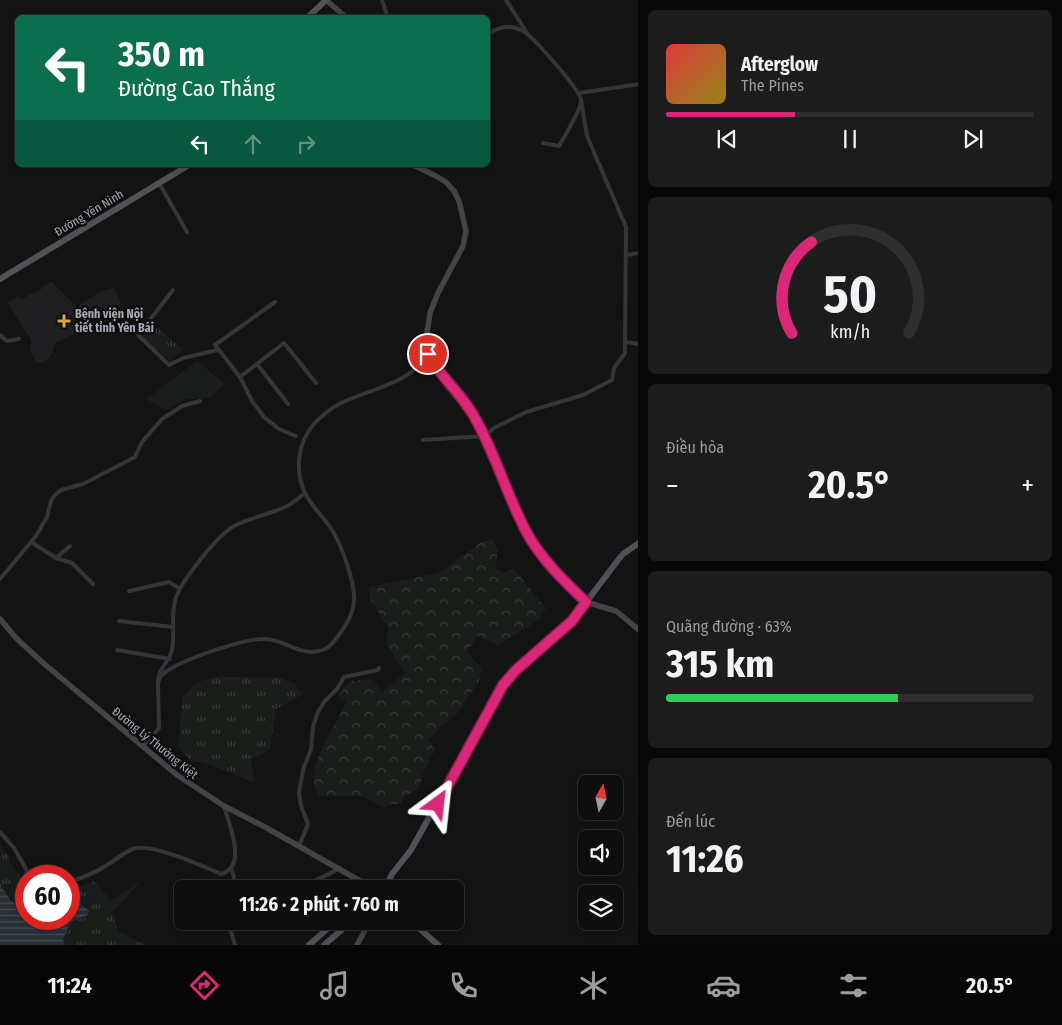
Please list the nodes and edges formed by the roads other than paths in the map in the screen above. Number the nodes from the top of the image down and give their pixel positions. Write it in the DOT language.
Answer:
graph roads {
  1 [pos="326,0"];
  2 [pos="382,0"];
  3 [pos="506,0"];
  4 [pos="310,15"];
  5 [pos="344,15"];
  6 [pos="387,15"];
  7 [pos="490,33"];
  8 [pos="528,34"];
  9 [pos="638,84"];
  10 [pos="579,93"];
  11 [pos="581,100"];
  12 [pos="543,144"];
  13 [pos="186,167"];
  14 [pos="418,167"];
  15 [pos="159,183"];
  16 [pos="187,232"];
  17 [pos="638,252"];
  18 [pos="626,256"];
  19 [pos="0,279"];
  20 [pos="173,290"];
  21 [pos="275,302"];
  22 [pos="0,335"];
  23 [pos="19,339"];
  24 [pos="626,342"];
  25 [pos="638,344"];
  26 [pos="218,350"];
  27 [pos="429,356"];
  28 [pos="257,364"];
  29 [pos="240,377"];
  30 [pos="316,383"];
  31 [pos="200,401"];
  32 [pos="288,404"];
  33 [pos="296,436"];
  34 [pos="485,436"];
  35 [pos="423,440"];
  36 [pos="305,493"];
  37 [pos="31,542"];
  38 [pos="638,543"];
  39 [pos="70,546"];
  40 [pos="56,558"];
  41 [pos="0,579"];
  42 [pos="93,584"];
  43 [pos="179,588"];
  44 [pos="129,591"];
  45 [pos="586,602"];
  46 [pos="0,619"];
  47 [pos="119,621"];
  48 [pos="173,627"];
  49 [pos="638,630"];
  50 [pos="117,650"];
  51 [pos="170,660"];
  52 [pos="379,668"];
  53 [pos="158,682"];
  54 [pos="143,747"];
  55 [pos="224,806"];
  56 [pos="0,832"];
  57 [pos="299,846"];
  58 [pos="24,865"];
  59 [pos="230,868"];
  60 [pos="340,868"];
  61 [pos="392,874"];
  62 [pos="80,879"];
  63 [pos="234,880"];
  64 [pos="315,880"];
  65 [pos="358,880"];
  66 [pos="384,880"];
  67 [pos="389,880"];
  68 [pos="231,930"];
  69 [pos="326,930"];
  70 [pos="342,930"];
  71 [pos="365,930"];
  72 [pos="421,930"];
  73 [pos="235,945"];
  74 [pos="309,945"];
  75 [pos="324,945"];
  76 [pos="356,945"];
  77 [pos="438,945"];
  1 -- 4 [label="main road"];
  1 -- 5 [label="street"];
  2 -- 6 [label="street"];
  3 -- 8 [label="street"];
  7 -- 8 [label="street"];
  8 -- 10 [label="street"];
  9 -- 10 [label="street"];
  10 -- 11 [label="street"];
  11 -- 12 [label="street"];
  11 -- 18 [label="street"];
  13 -- 15 [label="main road, Đường Yên Ninh"];
  14 -- 27 [label="street"];
  15 -- 16 [label="street"];
  15 -- 19 [label="main road, Đường Yên Ninh"];
  17 -- 18 [label="street"];
  18 -- 24 [label="street"];
  20 -- 26 [label="street"];
  21 -- 26 [label="street"];
  22 -- 23 [label="street"];
  24 -- 25 [label="street"];
  24 -- 34 [label="street"];
  26 -- 29 [label="street"];
  27 -- 34 [label="street"];
  27 -- 36 [label="street"];
  28 -- 29 [label="street"];
  28 -- 30 [label="street"];
  28 -- 32 [label="street"];
  29 -- 33 [label="street"];
  31 -- 37 [label="street"];
  34 -- 35 [label="street"];
  34 -- 45 [label="street"];
  36 -- 43 [label="street"];
  36 -- 53 [label="street"];
  37 -- 40 [label="street"];
  37 -- 41 [label="street"];
  38 -- 45 [label="main road"];
  39 -- 40 [label="street"];
  40 -- 42 [label="street"];
  43 -- 44 [label="street"];
  43 -- 48 [label="street"];
  45 -- 49 [label="street"];
  45 -- 61 [label="main road"];
  46 -- 54 [label="street, Đường Lý Thường Kiệt"];
  47 -- 48 [label="street"];
  48 -- 51 [label="street"];
  50 -- 51 [label="street"];
  51 -- 53 [label="street"];
  52 -- 57 [label="street"];
  53 -- 54 [label="street"];
  54 -- 55 [label="street, Đường Lý Thường Kiệt"];
  55 -- 57 [label="street, Đường Lý Thường Kiệt"];
  55 -- 59 [label="street"];
  56 -- 58 [label="street"];
  57 -- 60 [label="street, Đường Lý Thường Kiệt"];
  59 -- 62 [label="street"];
  59 -- 63 [label="street"];
  60 -- 64 [label="street"];
  60 -- 65 [label="street, Đường Lý Thường Kiệt"];
  61 -- 66 [label="main road"];
  61 -- 67 [label="main road"];
  68 -- 73 [label="street"];
  69 -- 74 [label="main road"];
  70 -- 75 [label="main road"];
  71 -- 76 [label="street"];
  72 -- 77 [label="main road"];
}
